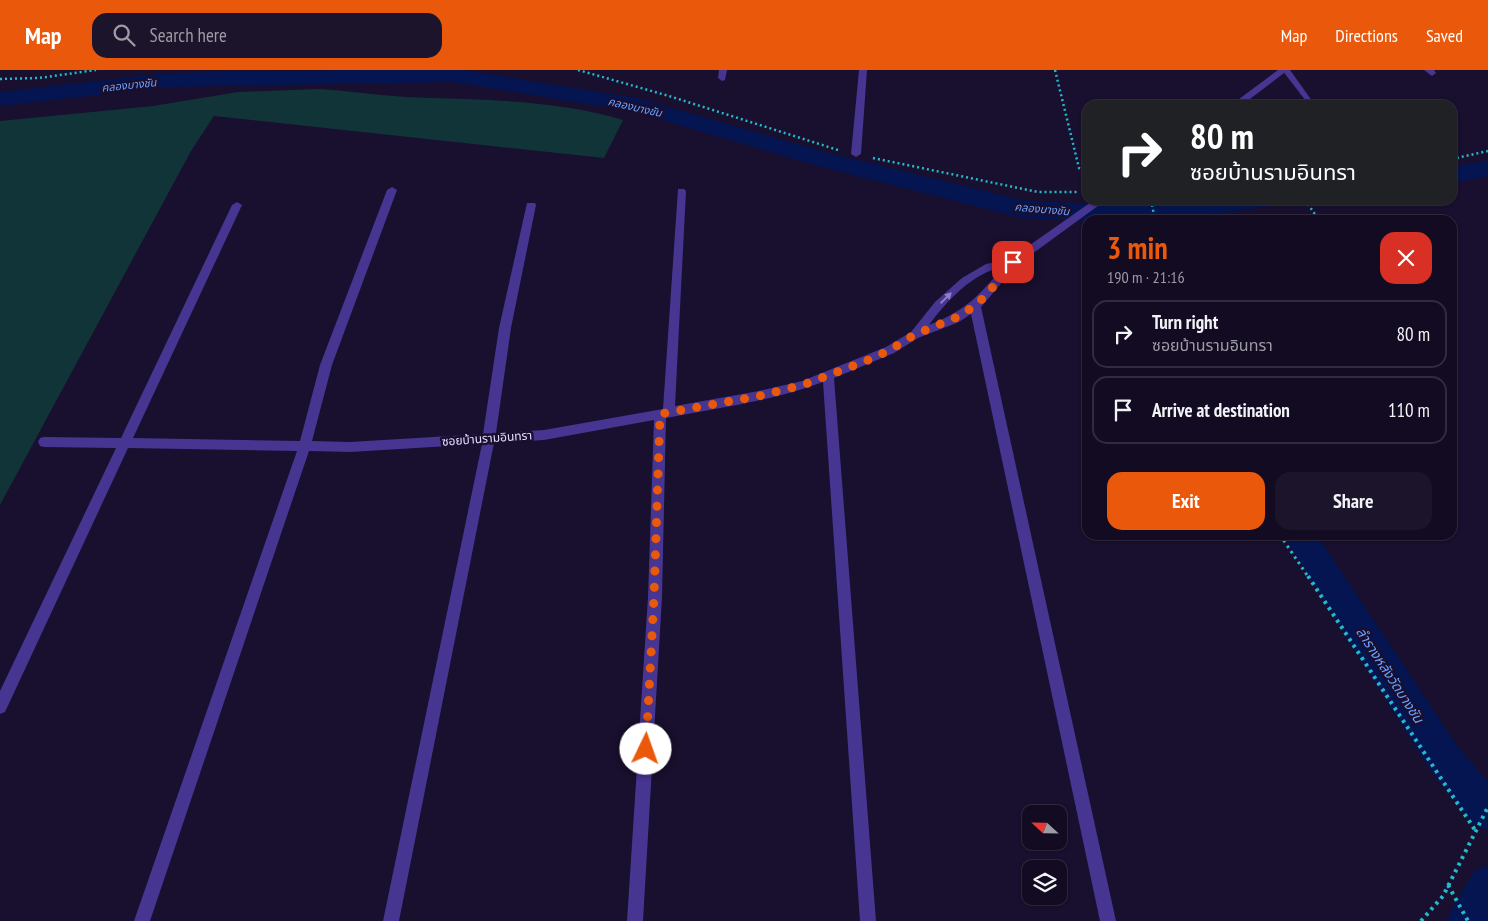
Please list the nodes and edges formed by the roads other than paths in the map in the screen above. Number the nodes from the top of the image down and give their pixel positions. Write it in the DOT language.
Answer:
graph roads {
  1 [pos="863,70"];
  2 [pos="1285,70"];
  3 [pos="1243,100"];
  4 [pos="1309,100"];
  5 [pos="856,154"];
  6 [pos="392,190"];
  7 [pos="682,192"];
  8 [pos="237,205"];
  9 [pos="1094,205"];
  10 [pos="531,206"];
  11 [pos="1013,262"];
  12 [pos="975,306"];
  13 [pos="914,335"];
  14 [pos="828,376"];
  15 [pos="664,413"];
  16 [pos="489,438"];
  17 [pos="44,442"];
  18 [pos="124,443"];
  19 [pos="305,446"];
  20 [pos="0,707"];
  21 [pos="142,921"];
  22 [pos="391,921"];
  23 [pos="635,921"];
  24 [pos="868,921"];
  25 [pos="1108,921"];
  1 -- 5 [label="street"];
  2 -- 3 [label="street"];
  2 -- 4 [label="lane"];
  6 -- 19 [label="street"];
  7 -- 15 [label="street"];
  8 -- 18 [label="street"];
  9 -- 11 [label="street"];
  10 -- 16 [label="street"];
  11 -- 12 [label="street, ซอยบ้านรามอินทรา"];
  13 -- 11 [label="street, ซอยบ้านรามอินทรา, one-way"];
  12 -- 13 [label="street, ซอยบ้านรามอินทรา"];
  12 -- 25 [label="street"];
  13 -- 14 [label="street, ซอยบ้านรามอินทรา"];
  14 -- 15 [label="street, ซอยบ้านรามอินทรา"];
  14 -- 24 [label="street"];
  15 -- 16 [label="street, ซอยบ้านรามอินทรา"];
  15 -- 23 [label="street"];
  16 -- 19 [label="street, ซอยบ้านรามอินทรา"];
  16 -- 22 [label="street"];
  17 -- 18 [label="street, ซอยบ้านรามอินทรา"];
  18 -- 19 [label="street, ซอยบ้านรามอินทรา"];
  18 -- 20 [label="street"];
  19 -- 21 [label="street"];
}
